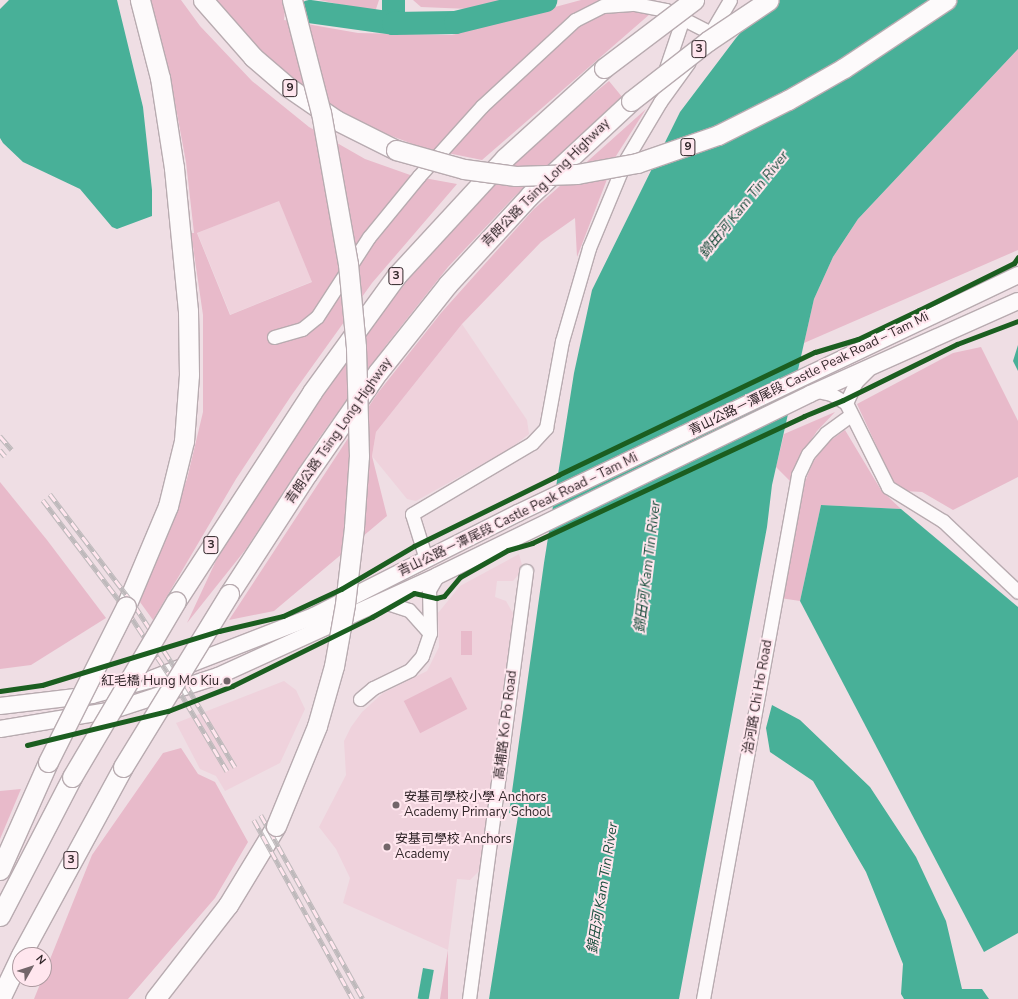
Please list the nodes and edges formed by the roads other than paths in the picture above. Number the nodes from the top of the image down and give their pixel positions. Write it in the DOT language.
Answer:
graph roads {
  1 [pos="140,0"];
  2 [pos="203,0"];
  3 [pos="292,0"];
  4 [pos="689,0"];
  5 [pos="694,0"];
  6 [pos="730,0"];
  7 [pos="769,0"];
  8 [pos="946,0"];
  9 [pos="682,17"];
  10 [pos="711,33"];
  11 [pos="647,122"];
  12 [pos="1017,275"];
  13 [pos="1018,301"];
  14 [pos="274,337"];
  15 [pos="873,367"];
  16 [pos="814,393"];
  17 [pos="848,409"];
  18 [pos="426,559"];
  19 [pos="526,571"];
  20 [pos="437,576"];
  21 [pos="1018,592"];
  22 [pos="381,601"];
  23 [pos="430,633"];
  24 [pos="360,699"];
  25 [pos="0,706"];
  26 [pos="0,729"];
  27 [pos="0,870"];
  28 [pos="0,916"];
  29 [pos="26,947"];
  30 [pos="12,974"];
  31 [pos="0,999"];
  32 [pos="155,999"];
  33 [pos="469,999"];
  34 [pos="703,999"];
  1 -- 27 [label="highway, bridge"];
  2 -- 8 [label="highway, 9, bridge"];
  3 -- 32 [label="highway, bridge"];
  4 -- 9 [label="street"];
  5 -- 28 [label="highway, 3, bridge"];
  6 -- 10 [label="street"];
  7 -- 29 [label="highway, 青朗公路 Tsing Long Highway / 3, bridge"];
  9 -- 10 [label="street"];
  9 -- 11 [label="street"];
  9 -- 14 [label="street"];
  10 -- 11 [label="street"];
  11 -- 18 [label="street"];
  12 -- 18 [label="main road, 青山公路－潭尾段 Castle Peak Road – Tam Mi"];
  13 -- 15 [label="main road, 青山公路－潭尾段 Castle Peak Road – Tam Mi"];
  15 -- 16 [label="main road, 青山公路－潭尾段 Castle Peak Road – Tam Mi"];
  15 -- 17 [label="street"];
  16 -- 17 [label="street"];
  16 -- 20 [label="main road, 青山公路－潭尾段 Castle Peak Road – Tam Mi"];
  17 -- 21 [label="street"];
  17 -- 34 [label="street, 治河路 Chi Ho Road"];
  18 -- 25 [label="main road, 青山公路－潭尾段 Castle Peak Road – Tam Mi"];
  19 -- 33 [label="street, 高埔路 Ko Po Road"];
  20 -- 22 [label="main road, 青山公路－潭尾段 Castle Peak Road – Tam Mi"];
  20 -- 23 [label="street"];
  22 -- 23 [label="street"];
  22 -- 26 [label="main road, 青山公路－潭尾段 Castle Peak Road – Tam Mi"];
  23 -- 24 [label="street"];
  30 -- 31 [label="highway, 青朗公路 Tsing Long Highway / 3"];
}
